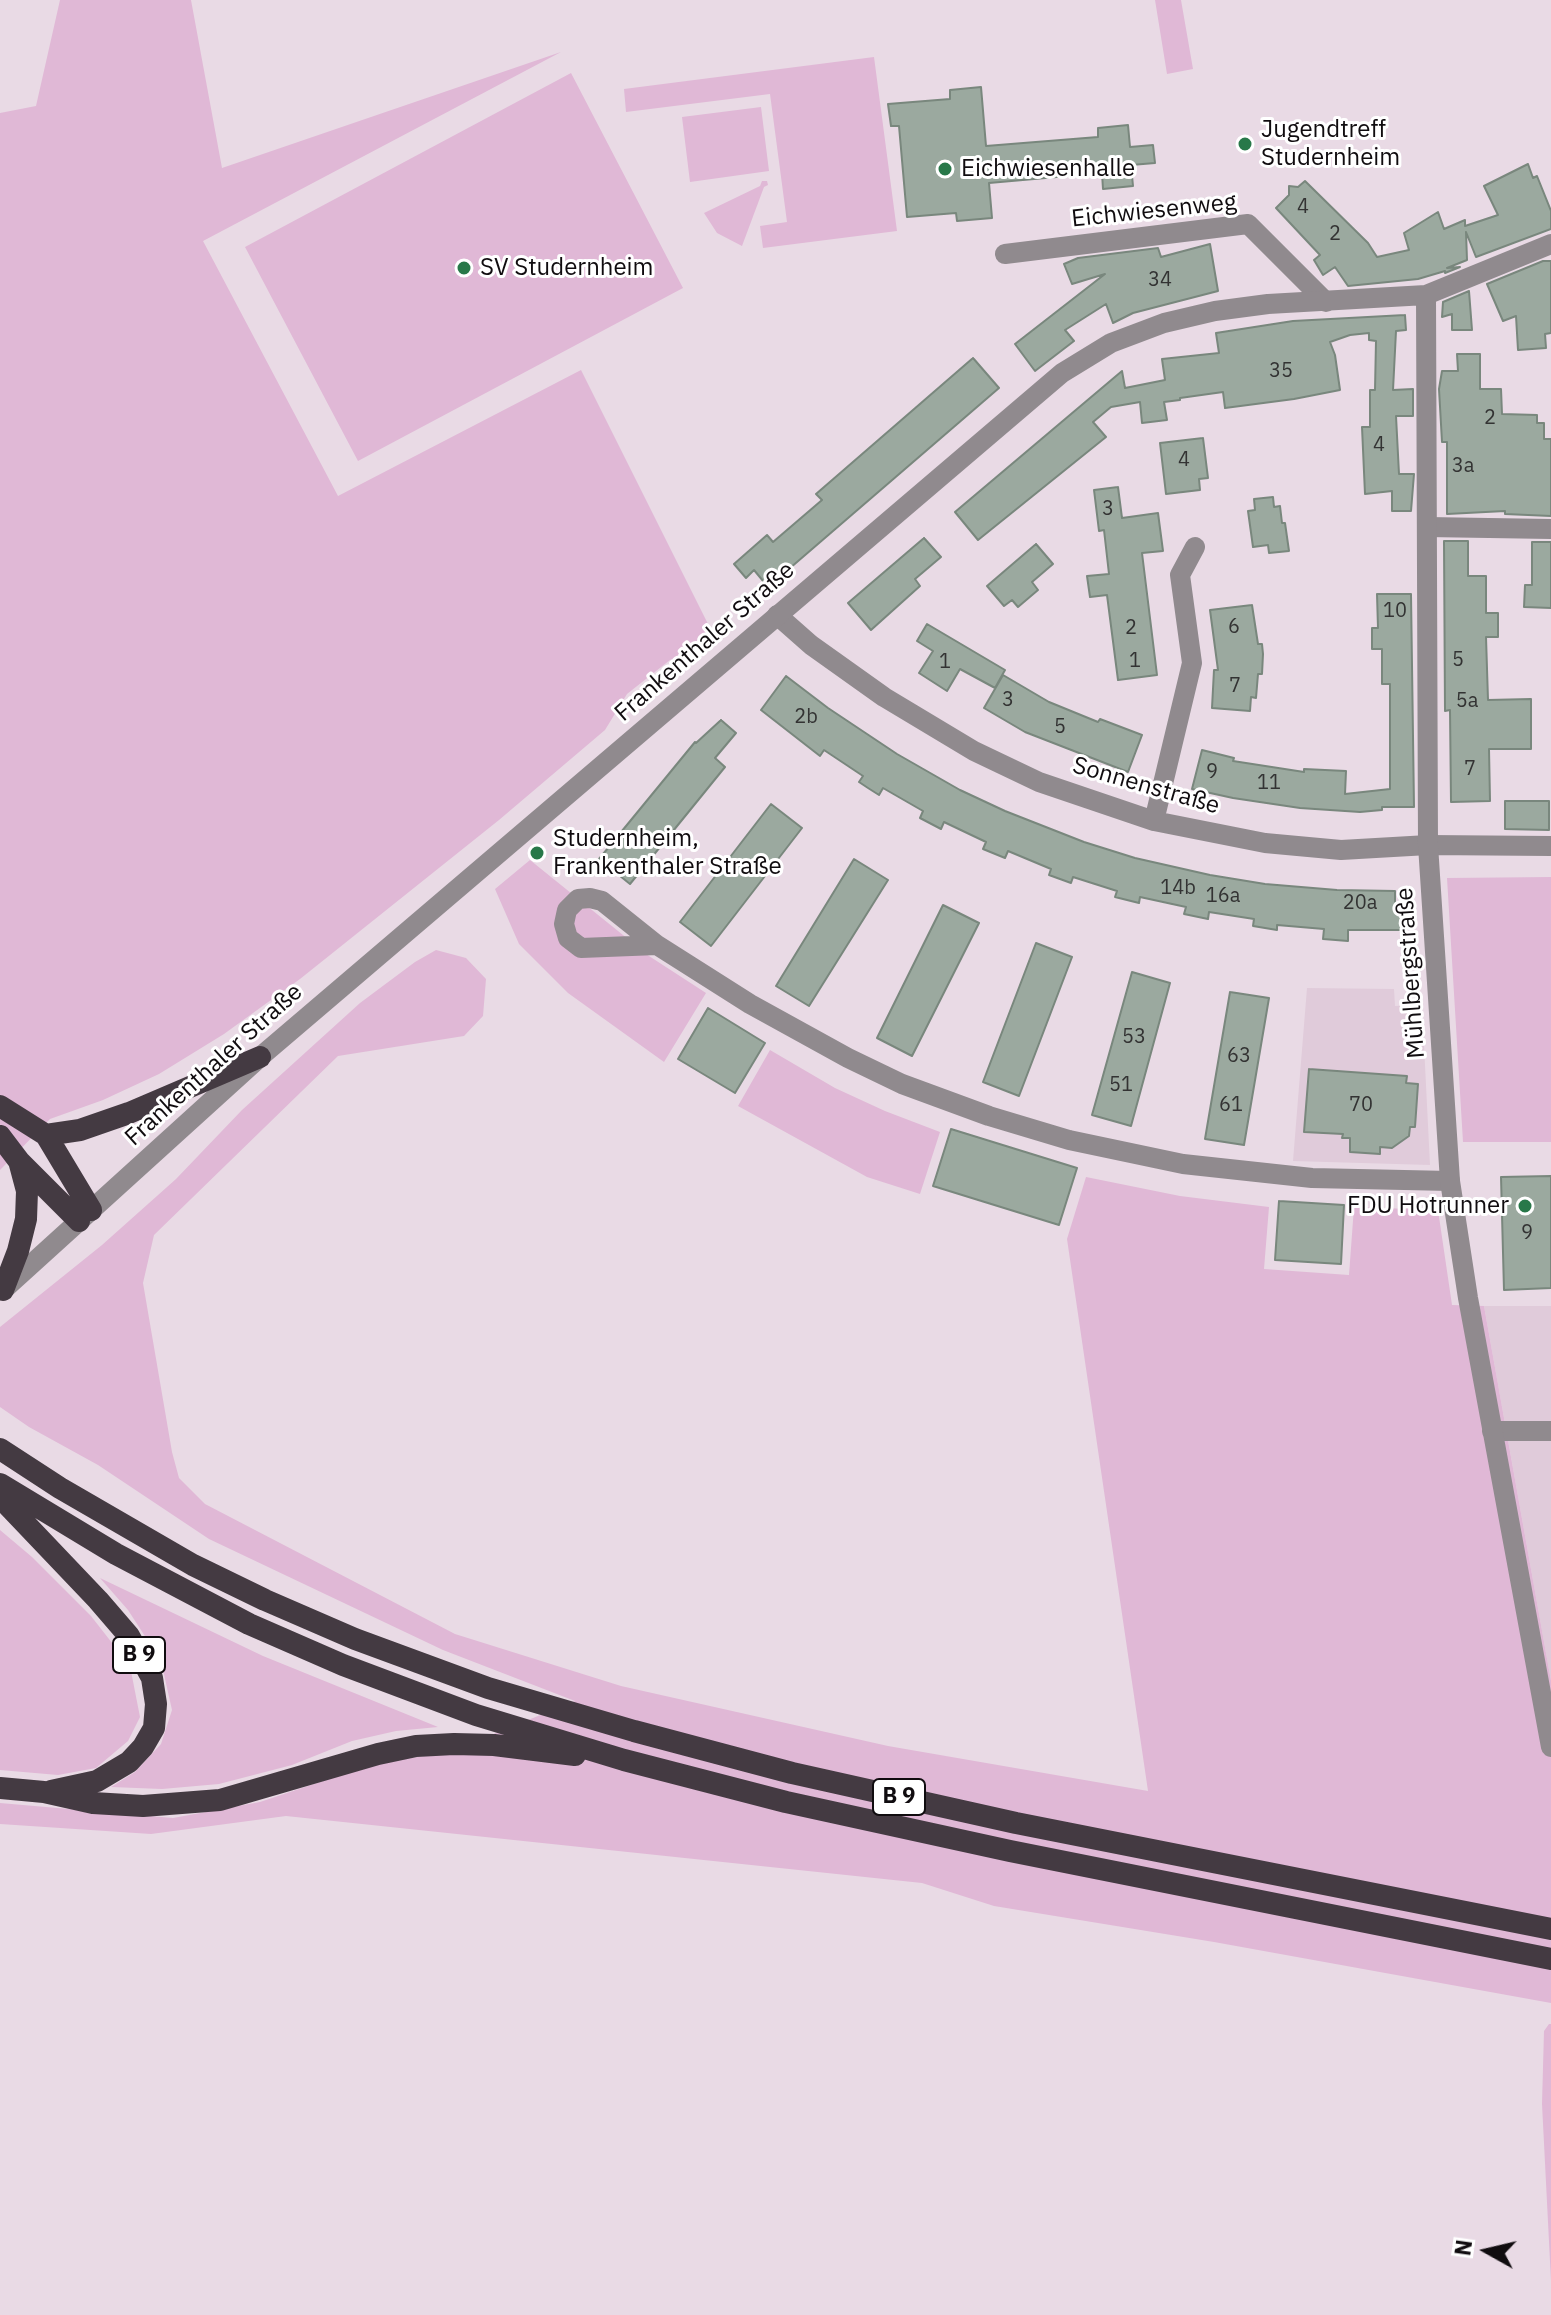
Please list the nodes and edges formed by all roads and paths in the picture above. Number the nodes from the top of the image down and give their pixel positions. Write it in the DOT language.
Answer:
graph roads {
  1 [pos="1551,244"];
  2 [pos="1005,254"];
  3 [pos="1426,295"];
  4 [pos="1326,302"];
  5 [pos="1427,527"];
  6 [pos="1551,529"];
  7 [pos="1195,547"];
  8 [pos="777,615"];
  9 [pos="1154,821"];
  10 [pos="1428,845"];
  11 [pos="1551,846"];
  12 [pos="657,945"];
  13 [pos="260,1057"];
  14 [pos="0,1106"];
  15 [pos="46,1135"];
  16 [pos="0,1136"];
  17 [pos="19,1161"];
  18 [pos="1450,1181"];
  19 [pos="85,1215"];
  20 [pos="2,1291"];
  21 [pos="1492,1431"];
  22 [pos="1551,1431"];
  23 [pos="0,1449"];
  24 [pos="0,1484"];
  25 [pos="0,1497"];
  26 [pos="1551,1747"];
  27 [pos="624,1760"];
  28 [pos="0,1788"];
  29 [pos="44,1792"];
  30 [pos="1551,1929"];
  31 [pos="1551,1959"];
  1 -- 3 [label="street, Frankenthaler Straße"];
  2 -- 4 [label="street, Eichwiesenweg"];
  3 -- 4 [label="street, Frankenthaler Straße"];
  3 -- 5 [label="street, Mühlbergstraße"];
  4 -- 8 [label="street, Frankenthaler Straße"];
  5 -- 6 [label="street"];
  5 -- 10 [label="street, Mühlbergstraße"];
  7 -- 9 [label="street"];
  8 -- 9 [label="street, Sonnenstraße"];
  8 -- 13 [label="street, Frankenthaler Straße"];
  9 -- 10 [label="street, Sonnenstraße"];
  10 -- 11 [label="street, Sonnenstraße"];
  10 -- 18 [label="street, Mühlbergstraße"];
  12 -- 18 [label="street"];
  13 -- 15 [label="highway"];
  13 -- 19 [label="street, Frankenthaler Straße"];
  14 -- 15 [label="highway"];
  15 -- 19 [label="highway"];
  16 -- 17 [label="highway"];
  17 -- 19 [label="highway"];
  17 -- 20 [label="highway"];
  18 -- 21 [label="street, Mühlbergstraße"];
  19 -- 20 [label="street, Frankenthaler Straße"];
  21 -- 22 [label="street"];
  21 -- 26 [label="street, Mühlbergstraße"];
  23 -- 30 [label="highway, B 9"];
  24 -- 27 [label="highway, B 9"];
  25 -- 29 [label="highway, B 9"];
  27 -- 29 [label="highway"];
  27 -- 31 [label="highway, B 9"];
  28 -- 29 [label="highway, B 9"];
}
